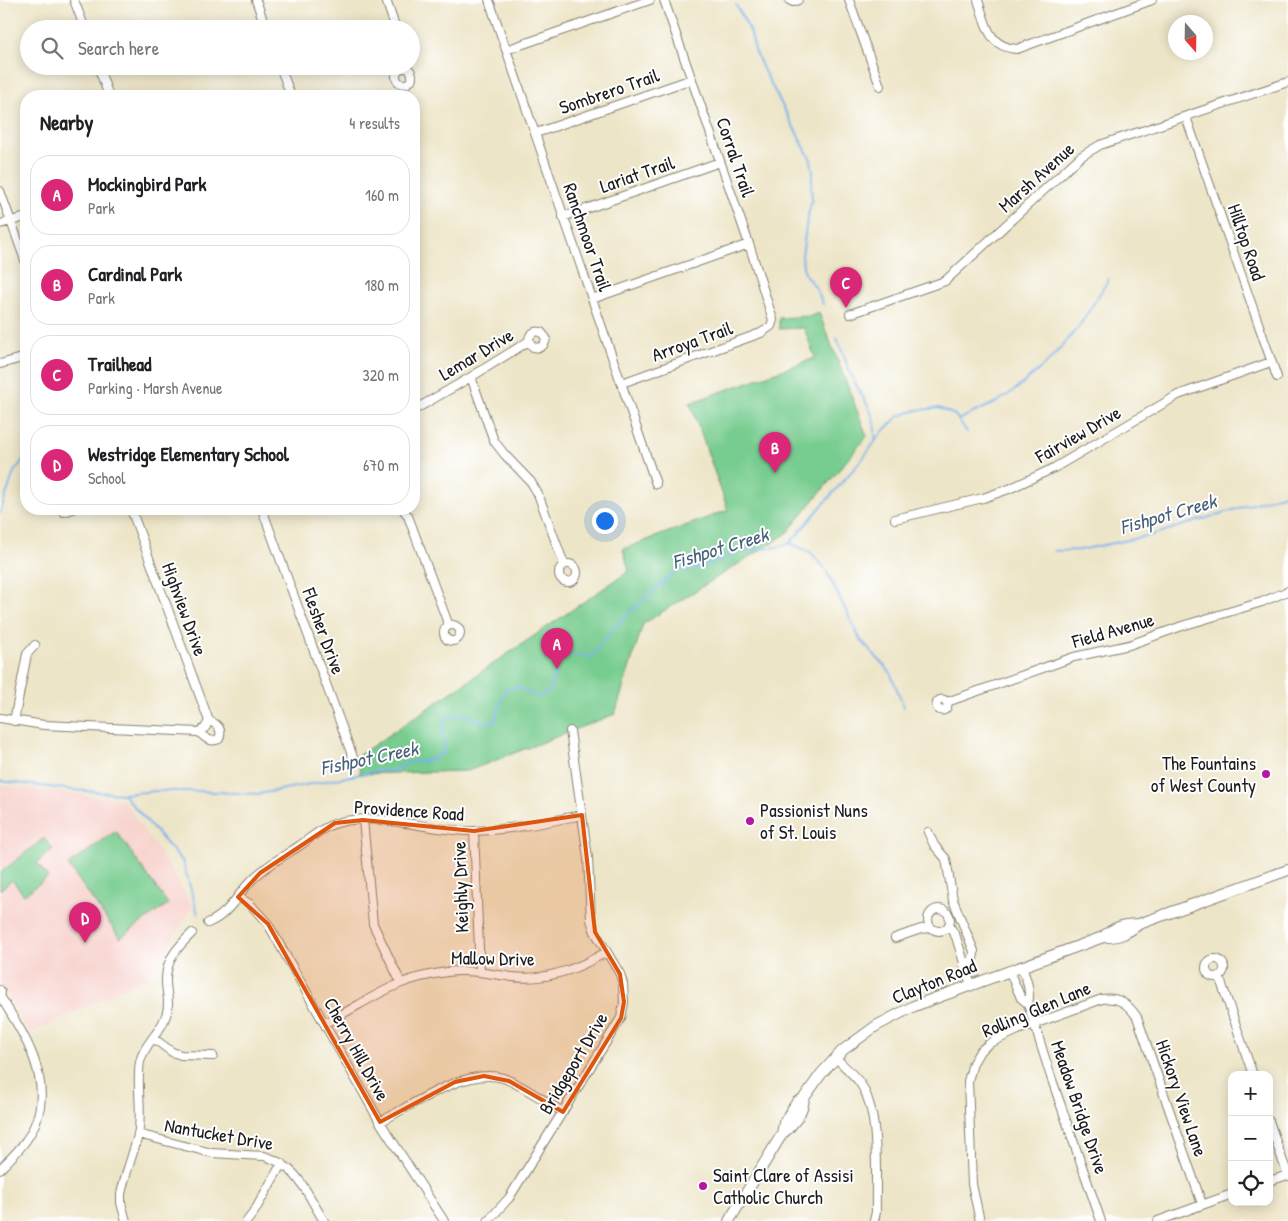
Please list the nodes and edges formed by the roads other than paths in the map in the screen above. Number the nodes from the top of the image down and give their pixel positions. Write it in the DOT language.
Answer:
graph roads {
  1 [pos="74,0"];
  2 [pos="256,0"];
  3 [pos="386,0"];
  4 [pos="489,0"];
  5 [pos="650,0"];
  6 [pos="664,0"];
  7 [pos="789,0"];
  8 [pos="798,0"];
  9 [pos="849,0"];
  10 [pos="978,0"];
  11 [pos="1152,0"];
  12 [pos="82,20"];
  13 [pos="263,20"];
  14 [pos="393,20"];
  15 [pos="506,50"];
  16 [pos="101,75"];
  17 [pos="283,75"];
  18 [pos="692,79"];
  19 [pos="1288,82"];
  20 [pos="880,86"];
  21 [pos="107,90"];
  22 [pos="289,90"];
  23 [pos="1186,118"];
  24 [pos="536,133"];
  25 [pos="720,162"];
  26 [pos="0,191"];
  27 [pos="564,216"];
  28 [pos="20,219"];
  29 [pos="12,222"];
  30 [pos="0,224"];
  31 [pos="749,244"];
  32 [pos="20,245"];
  33 [pos="592,299"];
  34 [pos="850,314"];
  35 [pos="771,326"];
  36 [pos="529,341"];
  37 [pos="20,359"];
  38 [pos="1271,362"];
  39 [pos="0,364"];
  40 [pos="471,377"];
  41 [pos="1277,377"];
  42 [pos="622,383"];
  43 [pos="420,407"];
  44 [pos="656,484"];
  45 [pos="133,515"];
  46 [pos="264,515"];
  47 [pos="407,515"];
  48 [pos="895,518"];
  49 [pos="564,564"];
  50 [pos="1288,591"];
  51 [pos="449,626"];
  52 [pos="35,646"];
  53 [pos="947,702"];
  54 [pos="0,718"];
  55 [pos="14,721"];
  56 [pos="209,721"];
  57 [pos="570,731"];
  58 [pos="199,732"];
  59 [pos="355,764"];
  60 [pos="582,816"];
  61 [pos="362,820"];
  62 [pos="474,831"];
  63 [pos="928,832"];
  64 [pos="1288,870"];
  65 [pos="238,897"];
  66 [pos="208,924"];
  67 [pos="949,925"];
  68 [pos="931,928"];
  69 [pos="192,933"];
  70 [pos="895,938"];
  71 [pos="606,952"];
  72 [pos="964,965"];
  73 [pos="1021,966"];
  74 [pos="1008,971"];
  75 [pos="480,972"];
  76 [pos="1219,976"];
  77 [pos="401,983"];
  78 [pos="971,985"];
  79 [pos="0,990"];
  80 [pos="0,996"];
  81 [pos="1028,1004"];
  82 [pos="1127,1006"];
  83 [pos="325,1023"];
  84 [pos="1036,1024"];
  85 [pos="153,1038"];
  86 [pos="213,1056"];
  87 [pos="836,1058"];
  88 [pos="1252,1071"];
  89 [pos="563,1112"];
  90 [pos="380,1122"];
  91 [pos="1273,1132"];
  92 [pos="138,1134"];
  93 [pos="282,1163"];
  94 [pos="0,1169"];
  95 [pos="1288,1175"];
  96 [pos="1273,1180"];
  97 [pos="1228,1195"];
  98 [pos="1202,1204"];
  99 [pos="126,1221"];
  100 [pos="247,1221"];
  101 [pos="324,1221"];
  102 [pos="444,1221"];
  103 [pos="488,1221"];
  104 [pos="729,1221"];
  105 [pos="874,1221"];
  106 [pos="980,1221"];
  107 [pos="1101,1221"];
  108 [pos="1158,1221"];
  1 -- 12 [label="street"];
  2 -- 13 [label="street"];
  3 -- 14 [label="street"];
  4 -- 15 [label="street, Ranchmoor Trail"];
  5 -- 15 [label="street"];
  6 -- 18 [label="street, Corral Trail"];
  7 -- 8 [label="street"];
  9 -- 20 [label="street"];
  10 -- 11 [label="street"];
  15 -- 24 [label="street, Ranchmoor Trail"];
  16 -- 21 [label="street"];
  17 -- 22 [label="street"];
  18 -- 24 [label="street, Sombrero Trail"];
  18 -- 25 [label="street, Corral Trail"];
  19 -- 23 [label="street, Marsh Avenue"];
  23 -- 34 [label="street, Marsh Avenue"];
  23 -- 38 [label="street, Hilltop Road"];
  24 -- 27 [label="street, Ranchmoor Trail"];
  25 -- 27 [label="street, Lariat Trail"];
  25 -- 31 [label="street, Corral Trail"];
  26 -- 29 [label="street"];
  27 -- 33 [label="street, Ranchmoor Trail"];
  28 -- 29 [label="street"];
  29 -- 30 [label="street"];
  29 -- 32 [label="street"];
  31 -- 33 [label="street"];
  31 -- 35 [label="street, Corral Trail"];
  33 -- 42 [label="street, Ranchmoor Trail"];
  35 -- 42 [label="street, Arroya Trail"];
  36 -- 40 [label="street, Lemar Drive"];
  37 -- 39 [label="street"];
  38 -- 41 [label="street, Hilltop Road"];
  38 -- 48 [label="street, Fairview Drive"];
  40 -- 43 [label="street, Lemar Drive"];
  40 -- 49 [label="street"];
  42 -- 44 [label="street, Ranchmoor Trail"];
  45 -- 56 [label="street, Highview Drive"];
  46 -- 59 [label="street, Flesher Drive"];
  47 -- 51 [label="street"];
  50 -- 53 [label="street, Field Avenue"];
  52 -- 55 [label="street"];
  54 -- 55 [label="street, Highview Drive"];
  55 -- 58 [label="street, Highview Drive"];
  56 -- 58 [label="street"];
  56 -- 58 [label="street, Highview Drive"];
  57 -- 60 [label="street, Bridgeport Drive"];
  60 -- 62 [label="street, Providence Road"];
  60 -- 71 [label="street, Bridgeport Drive"];
  61 -- 62 [label="street, Providence Road"];
  61 -- 65 [label="street, Providence Road"];
  61 -- 77 [label="street"];
  62 -- 75 [label="street, Keighly Drive"];
  63 -- 72 [label="street"];
  64 -- 73 [label="main road, Clayton Road"];
  65 -- 66 [label="street, Providence Road"];
  65 -- 83 [label="street, Cherry Hill Drive"];
  67 -- 68 [label="street"];
  67 -- 68 [label="street"];
  67 -- 72 [label="street"];
  68 -- 70 [label="street"];
  69 -- 85 [label="street"];
  71 -- 75 [label="street, Mallow Drive"];
  71 -- 89 [label="street, Bridgeport Drive"];
  72 -- 78 [label="street"];
  73 -- 74 [label="main road, Clayton Road"];
  73 -- 81 [label="street, Meadow Bridge Drive"];
  74 -- 78 [label="main road, Clayton Road"];
  74 -- 81 [label="street, Meadow Bridge Drive"];
  75 -- 77 [label="street, Mallow Drive"];
  76 -- 88 [label="street"];
  77 -- 83 [label="street, Mallow Drive"];
  78 -- 87 [label="main road, Clayton Road"];
  79 -- 80 [label="street"];
  80 -- 94 [label="street"];
  81 -- 84 [label="street, Meadow Bridge Drive"];
  82 -- 84 [label="street, Rolling Glen Lane"];
  82 -- 98 [label="street, Hickory View Lane"];
  83 -- 90 [label="street, Cherry Hill Drive"];
  84 -- 106 [label="street, Rolling Glen Lane"];
  84 -- 107 [label="street, Meadow Bridge Drive"];
  85 -- 86 [label="street"];
  85 -- 92 [label="street"];
  87 -- 104 [label="main road, Clayton Road"];
  87 -- 105 [label="street"];
  89 -- 90 [label="street"];
  89 -- 103 [label="street, Bridgeport Drive"];
  90 -- 102 [label="street, Cherry Hill Drive"];
  91 -- 95 [label="street"];
  92 -- 93 [label="street, Nantucket Drive"];
  92 -- 99 [label="street"];
  93 -- 100 [label="street"];
  93 -- 101 [label="street, Nantucket Drive"];
  95 -- 96 [label="street"];
  97 -- 98 [label="street"];
  98 -- 108 [label="street"];
}
